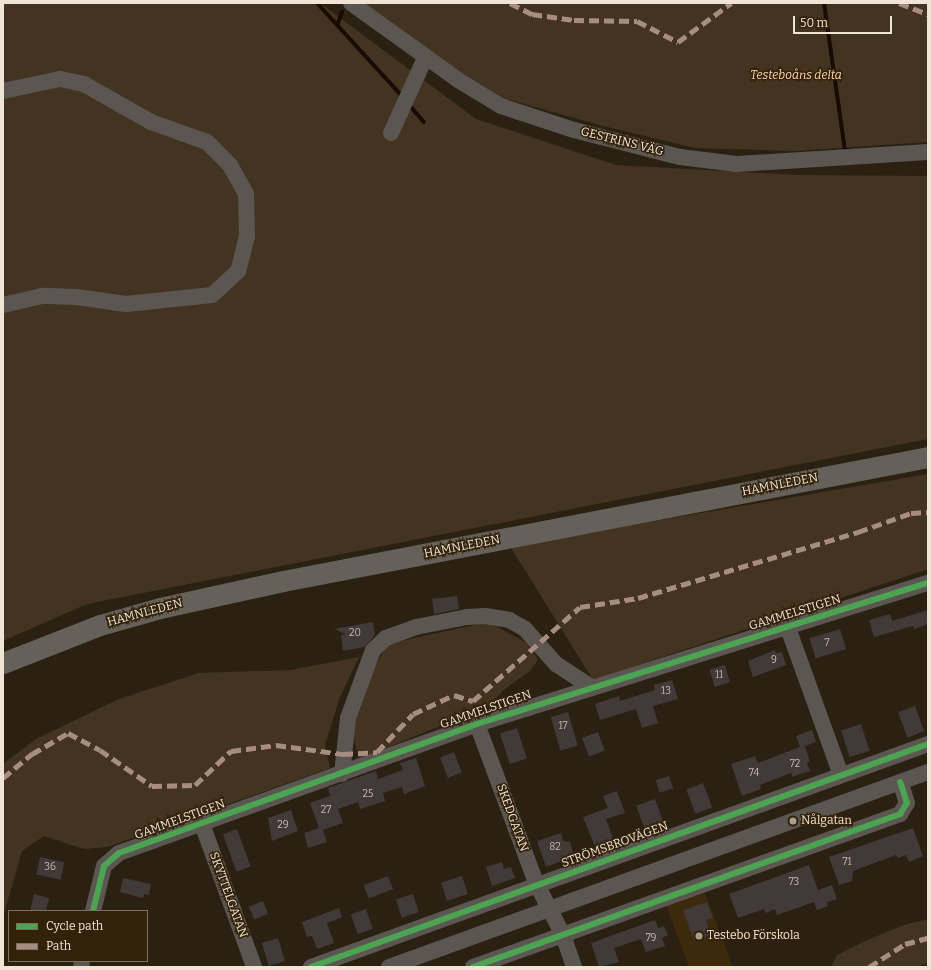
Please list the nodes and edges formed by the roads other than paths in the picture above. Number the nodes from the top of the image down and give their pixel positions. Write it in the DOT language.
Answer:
graph roads {
  1 [pos="351,3"];
  2 [pos="425,58"];
  3 [pos="3,91"];
  4 [pos="391,133"];
  5 [pos="928,152"];
  6 [pos="3,305"];
  7 [pos="928,457"];
  8 [pos="928,584"];
  9 [pos="788,628"];
  10 [pos="3,663"];
  11 [pos="591,687"];
  12 [pos="477,724"];
  13 [pos="928,744"];
  14 [pos="928,772"];
  15 [pos="342,774"];
  16 [pos="841,775"];
  17 [pos="900,782"];
  18 [pos="202,824"];
  19 [pos="537,885"];
  20 [pos="93,910"];
  21 [pos="550,910"];
  22 [pos="563,935"];
  23 [pos="254,967"];
  24 [pos="311,967"];
  25 [pos="389,967"];
  26 [pos="472,967"];
  27 [pos="574,967"];
  1 -- 2 [label="street, GESTRINS VÄG"];
  2 -- 4 [label="street"];
  2 -- 5 [label="street, GESTRINS VÄG"];
  3 -- 6 [label="street"];
  7 -- 10 [label="main road, HAMNLEDEN"];
  8 -- 9 [label="street, GAMMELSTIGEN"];
  9 -- 11 [label="street, GAMMELSTIGEN"];
  9 -- 16 [label="street"];
  11 -- 12 [label="street, GAMMELSTIGEN"];
  11 -- 15 [label="street"];
  12 -- 15 [label="street, GAMMELSTIGEN"];
  12 -- 19 [label="street, SKEDGATAN"];
  13 -- 16 [label="street, STRÖMSBROVÄGEN"];
  14 -- 17 [label="street"];
  15 -- 18 [label="street, GAMMELSTIGEN"];
  16 -- 19 [label="street, STRÖMSBROVÄGEN"];
  17 -- 21 [label="street"];
  17 -- 22 [label="street"];
  18 -- 20 [label="street, GAMMELSTIGEN"];
  18 -- 23 [label="street, SKYTTELGATAN"];
  19 -- 21 [label="street, SKEDGATAN"];
  19 -- 24 [label="street, STRÖMSBROVÄGEN"];
  21 -- 22 [label="street, SKEDGATAN"];
  21 -- 25 [label="street"];
  22 -- 26 [label="street"];
  22 -- 27 [label="street, SKEDGATAN"];
}
